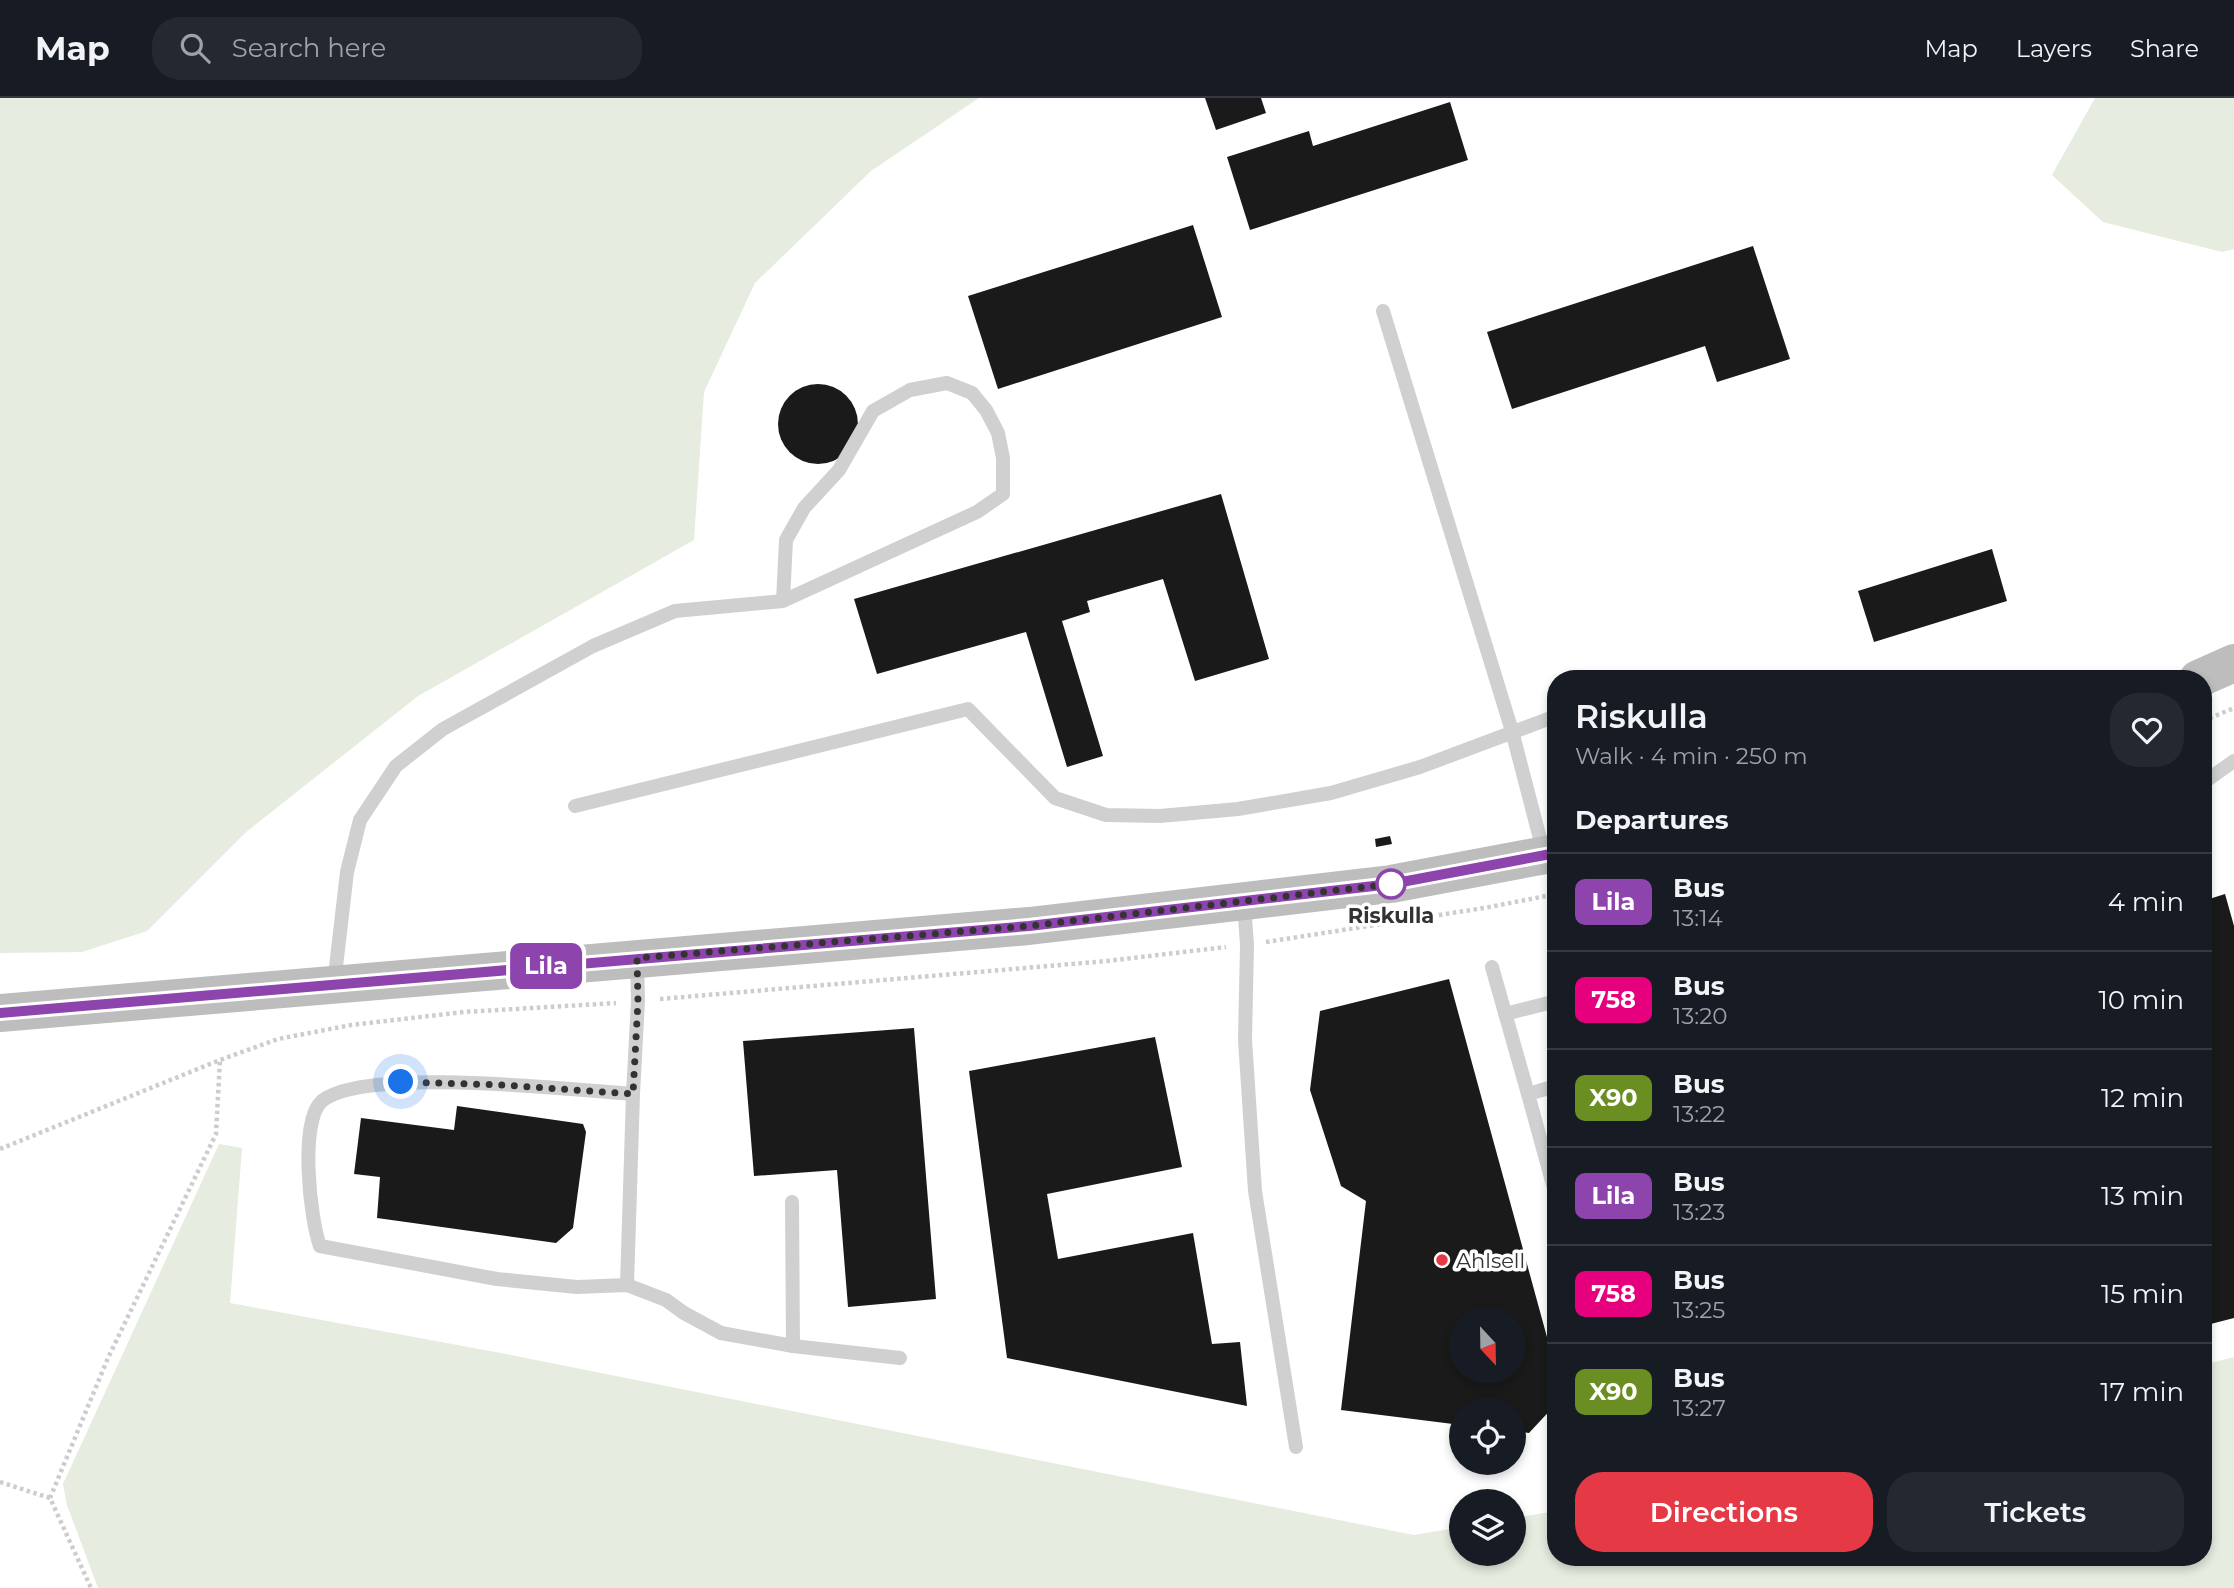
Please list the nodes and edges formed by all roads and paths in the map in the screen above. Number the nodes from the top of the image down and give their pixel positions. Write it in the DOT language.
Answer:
graph roads {
  1 [pos="1383,311"];
  2 [pos="783,601"];
  3 [pos="2234,663"];
  4 [pos="2212,673"];
  5 [pos="2234,708"];
  6 [pos="2212,717"];
  7 [pos="1547,719"];
  8 [pos="1512,731"];
  9 [pos="2234,761"];
  10 [pos="2212,777"];
  11 [pos="575,806"];
  12 [pos="1547,845"];
  13 [pos="1547,856"];
  14 [pos="1547,896"];
  15 [pos="1244,902"];
  16 [pos="1247,945"];
  17 [pos="637,958"];
  18 [pos="1492,967"];
  19 [pos="334,984"];
  20 [pos="638,1001"];
  21 [pos="1547,1003"];
  22 [pos="0,1013"];
  23 [pos="1505,1014"];
  24 [pos="220,1060"];
  25 [pos="1547,1089"];
  26 [pos="633,1094"];
  27 [pos="1528,1094"];
  28 [pos="0,1149"];
  29 [pos="1547,1163"];
  30 [pos="792,1202"];
  31 [pos="627,1285"];
  32 [pos="793,1346"];
  33 [pos="900,1358"];
  34 [pos="1296,1447"];
  35 [pos="0,1482"];
  36 [pos="50,1499"];
  37 [pos="91,1588"];
  1 -- 8 [label="lane"];
  2 -- 2 [label="lane"];
  2 -- 19 [label="lane"];
  3 -- 4 [label="street"];
  5 -- 6 [label="path"];
  7 -- 8 [label="lane"];
  8 -- 11 [label="lane"];
  8 -- 12 [label="lane"];
  9 -- 10 [label="lane"];
  13 -- 15 [label="street"];
  14 -- 16 [label="path"];
  15 -- 16 [label="lane"];
  15 -- 17 [label="street"];
  16 -- 20 [label="path"];
  16 -- 34 [label="lane"];
  17 -- 19 [label="street"];
  17 -- 20 [label="lane"];
  18 -- 23 [label="lane"];
  19 -- 22 [label="street"];
  20 -- 24 [label="path"];
  20 -- 26 [label="lane"];
  21 -- 23 [label="lane"];
  23 -- 27 [label="lane"];
  24 -- 28 [label="path"];
  24 -- 36 [label="path"];
  25 -- 27 [label="lane"];
  26 -- 31 [label="lane"];
  26 -- 31 [label="lane"];
  27 -- 29 [label="lane"];
  30 -- 32 [label="lane"];
  31 -- 32 [label="lane"];
  32 -- 33 [label="lane"];
  35 -- 36 [label="path"];
  36 -- 37 [label="path"];
}
